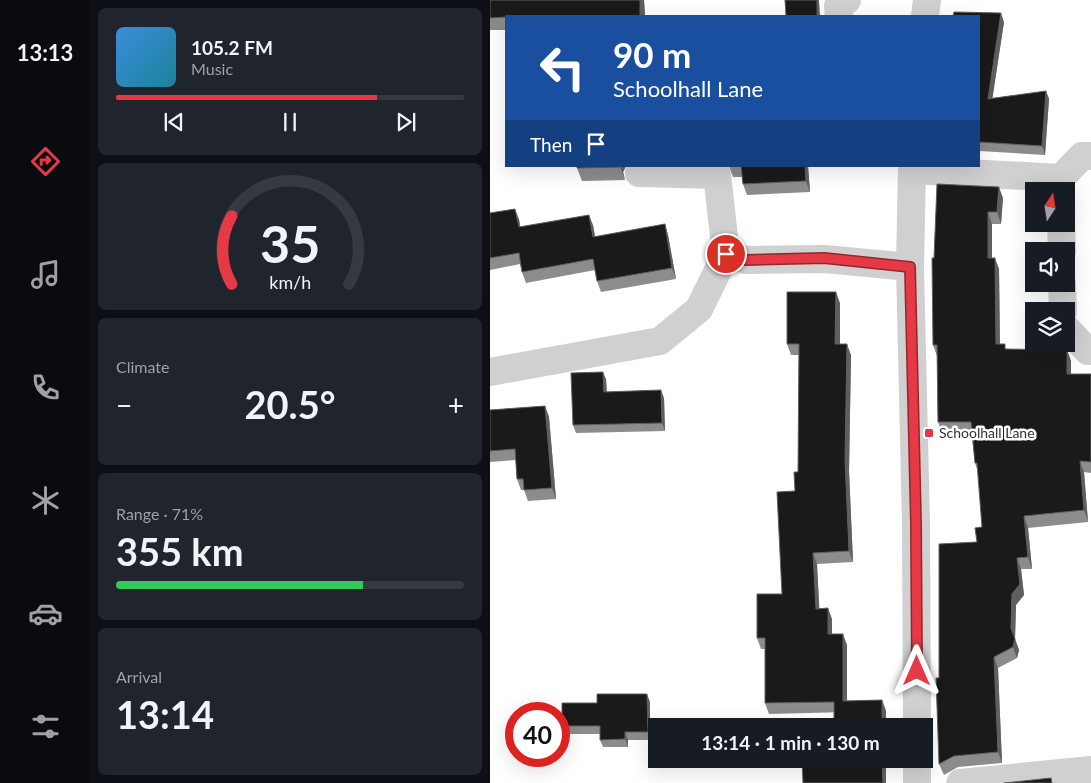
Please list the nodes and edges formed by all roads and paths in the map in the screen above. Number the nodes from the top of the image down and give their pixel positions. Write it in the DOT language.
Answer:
graph roads {
  1 [pos="847,0"];
  2 [pos="927,0"];
  3 [pos="839,15"];
  4 [pos="926,15"];
  5 [pos="1091,156"];
  6 [pos="912,168"];
  7 [pos="639,173"];
  8 [pos="1035,182"];
  9 [pos="1063,182"];
  10 [pos="726,254"];
  11 [pos="910,267"];
  12 [pos="1075,337"];
  13 [pos="1091,351"];
  14 [pos="490,372"];
  15 [pos="917,718"];
  16 [pos="917,768"];
  17 [pos="1091,770"];
  18 [pos="917,783"];
  19 [pos="960,783"];
  1 -- 3 [label="street"];
  2 -- 4 [label="street"];
  5 -- 9 [label="street"];
  6 -- 8 [label="street"];
  6 -- 11 [label="street"];
  7 -- 10 [label="street"];
  10 -- 11 [label="street"];
  10 -- 14 [label="street"];
  11 -- 15 [label="street"];
  12 -- 13 [label="street"];
  16 -- 18 [label="street"];
  17 -- 19 [label="street"];
}
